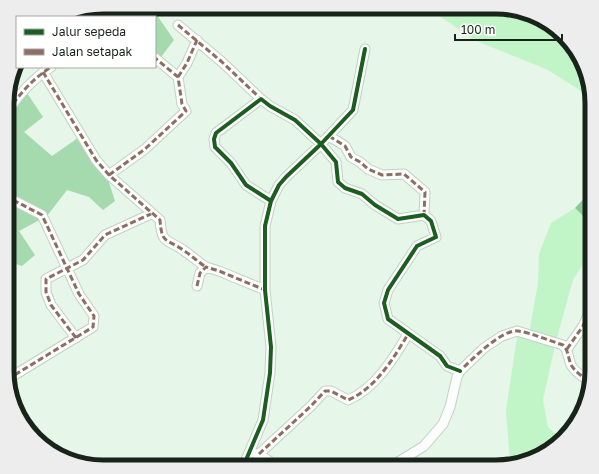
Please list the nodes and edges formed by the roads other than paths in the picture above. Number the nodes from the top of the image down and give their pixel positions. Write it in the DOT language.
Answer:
graph roads {
  1 [pos="178,25"];
  2 [pos="197,40"];
  3 [pos="365,49"];
  4 [pos="156,59"];
  5 [pos="47,69"];
  6 [pos="178,77"];
  7 [pos="261,99"];
  8 [pos="14,103"];
  9 [pos="329,136"];
  10 [pos="321,144"];
  11 [pos="109,176"];
  12 [pos="14,201"];
  13 [pos="271,201"];
  14 [pos="151,214"];
  15 [pos="424,215"];
  16 [pos="206,267"];
  17 [pos="66,269"];
  18 [pos="197,286"];
  19 [pos="265,290"];
  20 [pos="585,322"];
  21 [pos="408,334"];
  22 [pos="76,338"];
  23 [pos="567,349"];
  24 [pos="460,370"];
  25 [pos="14,375"];
  26 [pos="585,378"];
  27 [pos="254,453"];
  28 [pos="248,460"];
  29 [pos="265,460"];
  30 [pos="401,460"];
  1 -- 2 [label="street"];
  2 -- 6 [label="street"];
  2 -- 7 [label="street"];
  3 -- 9 [label="street"];
  4 -- 6 [label="street"];
  5 -- 8 [label="street"];
  5 -- 11 [label="street"];
  6 -- 11 [label="street"];
  7 -- 10 [label="street"];
  7 -- 13 [label="street"];
  9 -- 10 [label="street"];
  9 -- 15 [label="street"];
  10 -- 13 [label="street"];
  10 -- 15 [label="street"];
  11 -- 14 [label="street"];
  12 -- 17 [label="street"];
  13 -- 19 [label="street"];
  14 -- 16 [label="street"];
  14 -- 17 [label="street"];
  15 -- 21 [label="street"];
  16 -- 18 [label="street"];
  16 -- 19 [label="street"];
  17 -- 22 [label="street"];
  17 -- 22 [label="street"];
  19 -- 27 [label="street"];
  20 -- 23 [label="street"];
  21 -- 24 [label="street"];
  21 -- 27 [label="street"];
  22 -- 25 [label="street"];
  23 -- 24 [label="street"];
  23 -- 26 [label="street"];
  24 -- 30 [label="street"];
  27 -- 28 [label="street"];
  27 -- 29 [label="street"];
}
